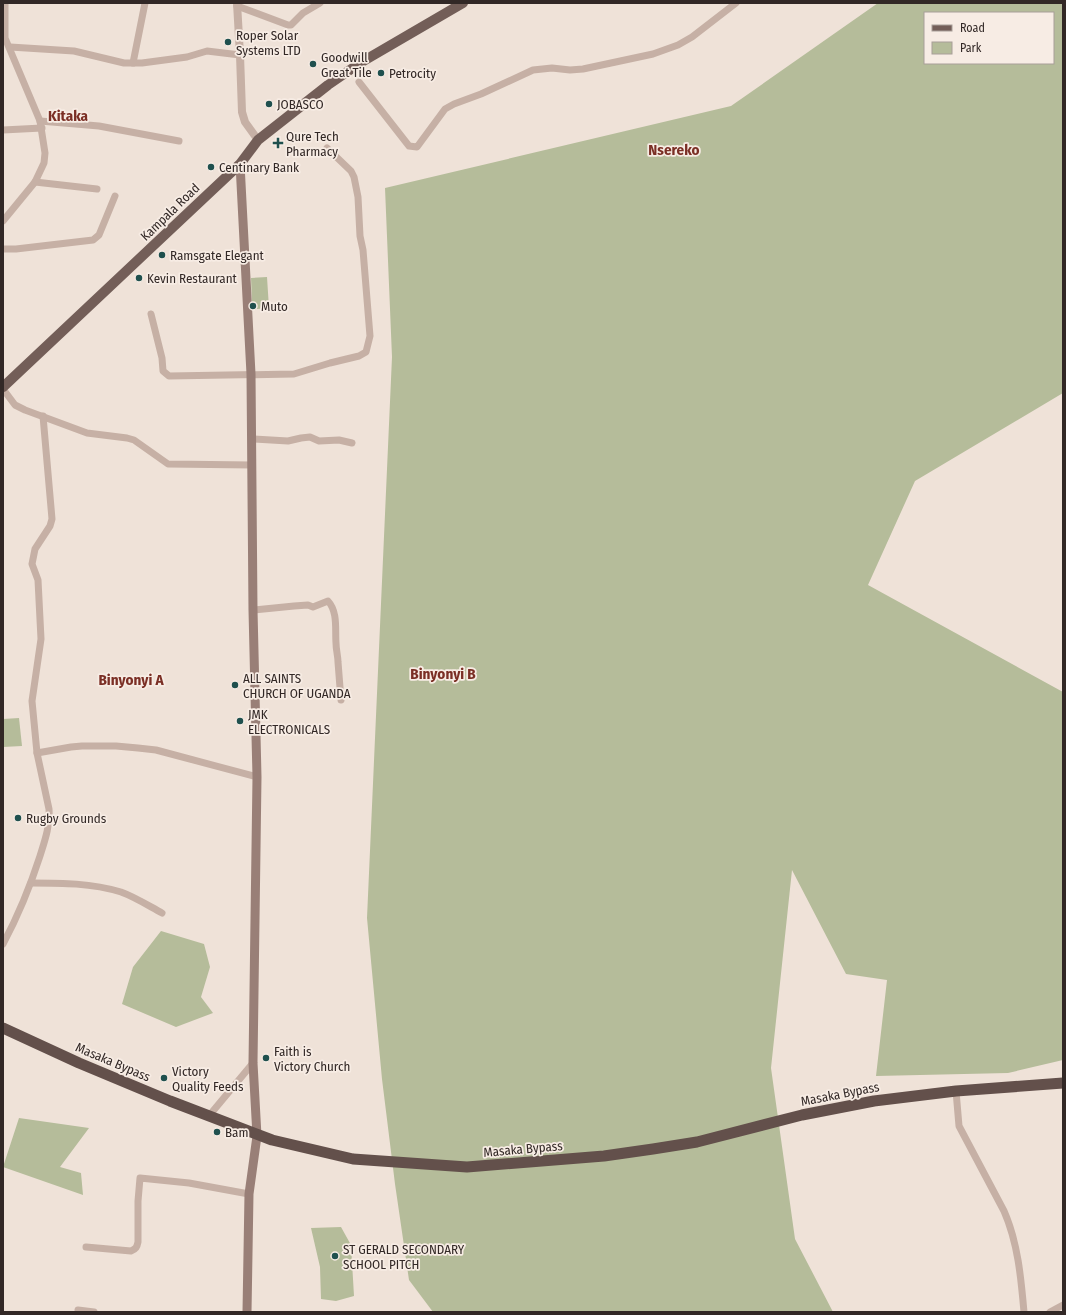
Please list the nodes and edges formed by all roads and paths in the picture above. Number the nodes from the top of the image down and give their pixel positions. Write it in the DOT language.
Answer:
graph roads {
  1 [pos="5,3"];
  2 [pos="145,3"];
  3 [pos="320,3"];
  4 [pos="464,3"];
  5 [pos="736,3"];
  6 [pos="237,4"];
  7 [pos="10,47"];
  8 [pos="240,55"];
  9 [pos="133,63"];
  10 [pos="359,82"];
  11 [pos="41,125"];
  12 [pos="3,130"];
  13 [pos="258,140"];
  14 [pos="179,141"];
  15 [pos="327,148"];
  16 [pos="240,164"];
  17 [pos="35,182"];
  18 [pos="97,189"];
  19 [pos="115,196"];
  20 [pos="3,221"];
  21 [pos="3,249"];
  22 [pos="151,314"];
  23 [pos="251,374"];
  24 [pos="3,388"];
  25 [pos="43,416"];
  26 [pos="252,439"];
  27 [pos="352,443"];
  28 [pos="252,465"];
  29 [pos="253,610"];
  30 [pos="341,700"];
  31 [pos="37,753"];
  32 [pos="257,777"];
  33 [pos="31,883"];
  34 [pos="162,913"];
  35 [pos="3,944"];
  36 [pos="3,1028"];
  37 [pos="253,1063"];
  38 [pos="1063,1083"];
  39 [pos="956,1091"];
  40 [pos="208,1116"];
  41 [pos="257,1136"];
  42 [pos="249,1194"];
  43 [pos="86,1247"];
  44 [pos="1063,1305"];
  45 [pos="78,1310"];
  46 [pos="94,1312"];
  47 [pos="247,1312"];
  48 [pos="1024,1312"];
  49 [pos="1050,1312"];
  1 -- 7 [label="street"];
  2 -- 9 [label="street"];
  3 -- 6 [label="street"];
  4 -- 13 [label="main road, Kampala Road"];
  5 -- 10 [label="street"];
  6 -- 8 [label="street"];
  7 -- 9 [label="street"];
  7 -- 11 [label="street"];
  8 -- 9 [label="street"];
  8 -- 13 [label="street"];
  11 -- 12 [label="street"];
  11 -- 14 [label="street"];
  11 -- 17 [label="street"];
  13 -- 16 [label="main road, Kampala Road"];
  15 -- 23 [label="street"];
  16 -- 23 [label="main road"];
  16 -- 24 [label="main road, Kampala Road"];
  17 -- 18 [label="street"];
  17 -- 20 [label="street"];
  19 -- 21 [label="street"];
  22 -- 23 [label="street"];
  23 -- 26 [label="main road"];
  24 -- 25 [label="street"];
  25 -- 28 [label="street"];
  25 -- 31 [label="street"];
  26 -- 27 [label="street"];
  26 -- 28 [label="main road"];
  28 -- 29 [label="main road"];
  29 -- 30 [label="street"];
  29 -- 32 [label="main road"];
  31 -- 32 [label="street"];
  31 -- 33 [label="street"];
  32 -- 37 [label="main road"];
  33 -- 34 [label="street"];
  33 -- 35 [label="street"];
  36 -- 40 [label="highway, Masaka Bypass"];
  37 -- 40 [label="street"];
  37 -- 41 [label="main road"];
  38 -- 39 [label="highway, Masaka Bypass"];
  39 -- 41 [label="highway, Masaka Bypass"];
  39 -- 48 [label="street"];
  40 -- 41 [label="highway, Masaka Bypass"];
  41 -- 42 [label="main road"];
  42 -- 43 [label="street"];
  42 -- 47 [label="main road"];
  44 -- 49 [label="street"];
  45 -- 46 [label="street"];
}
